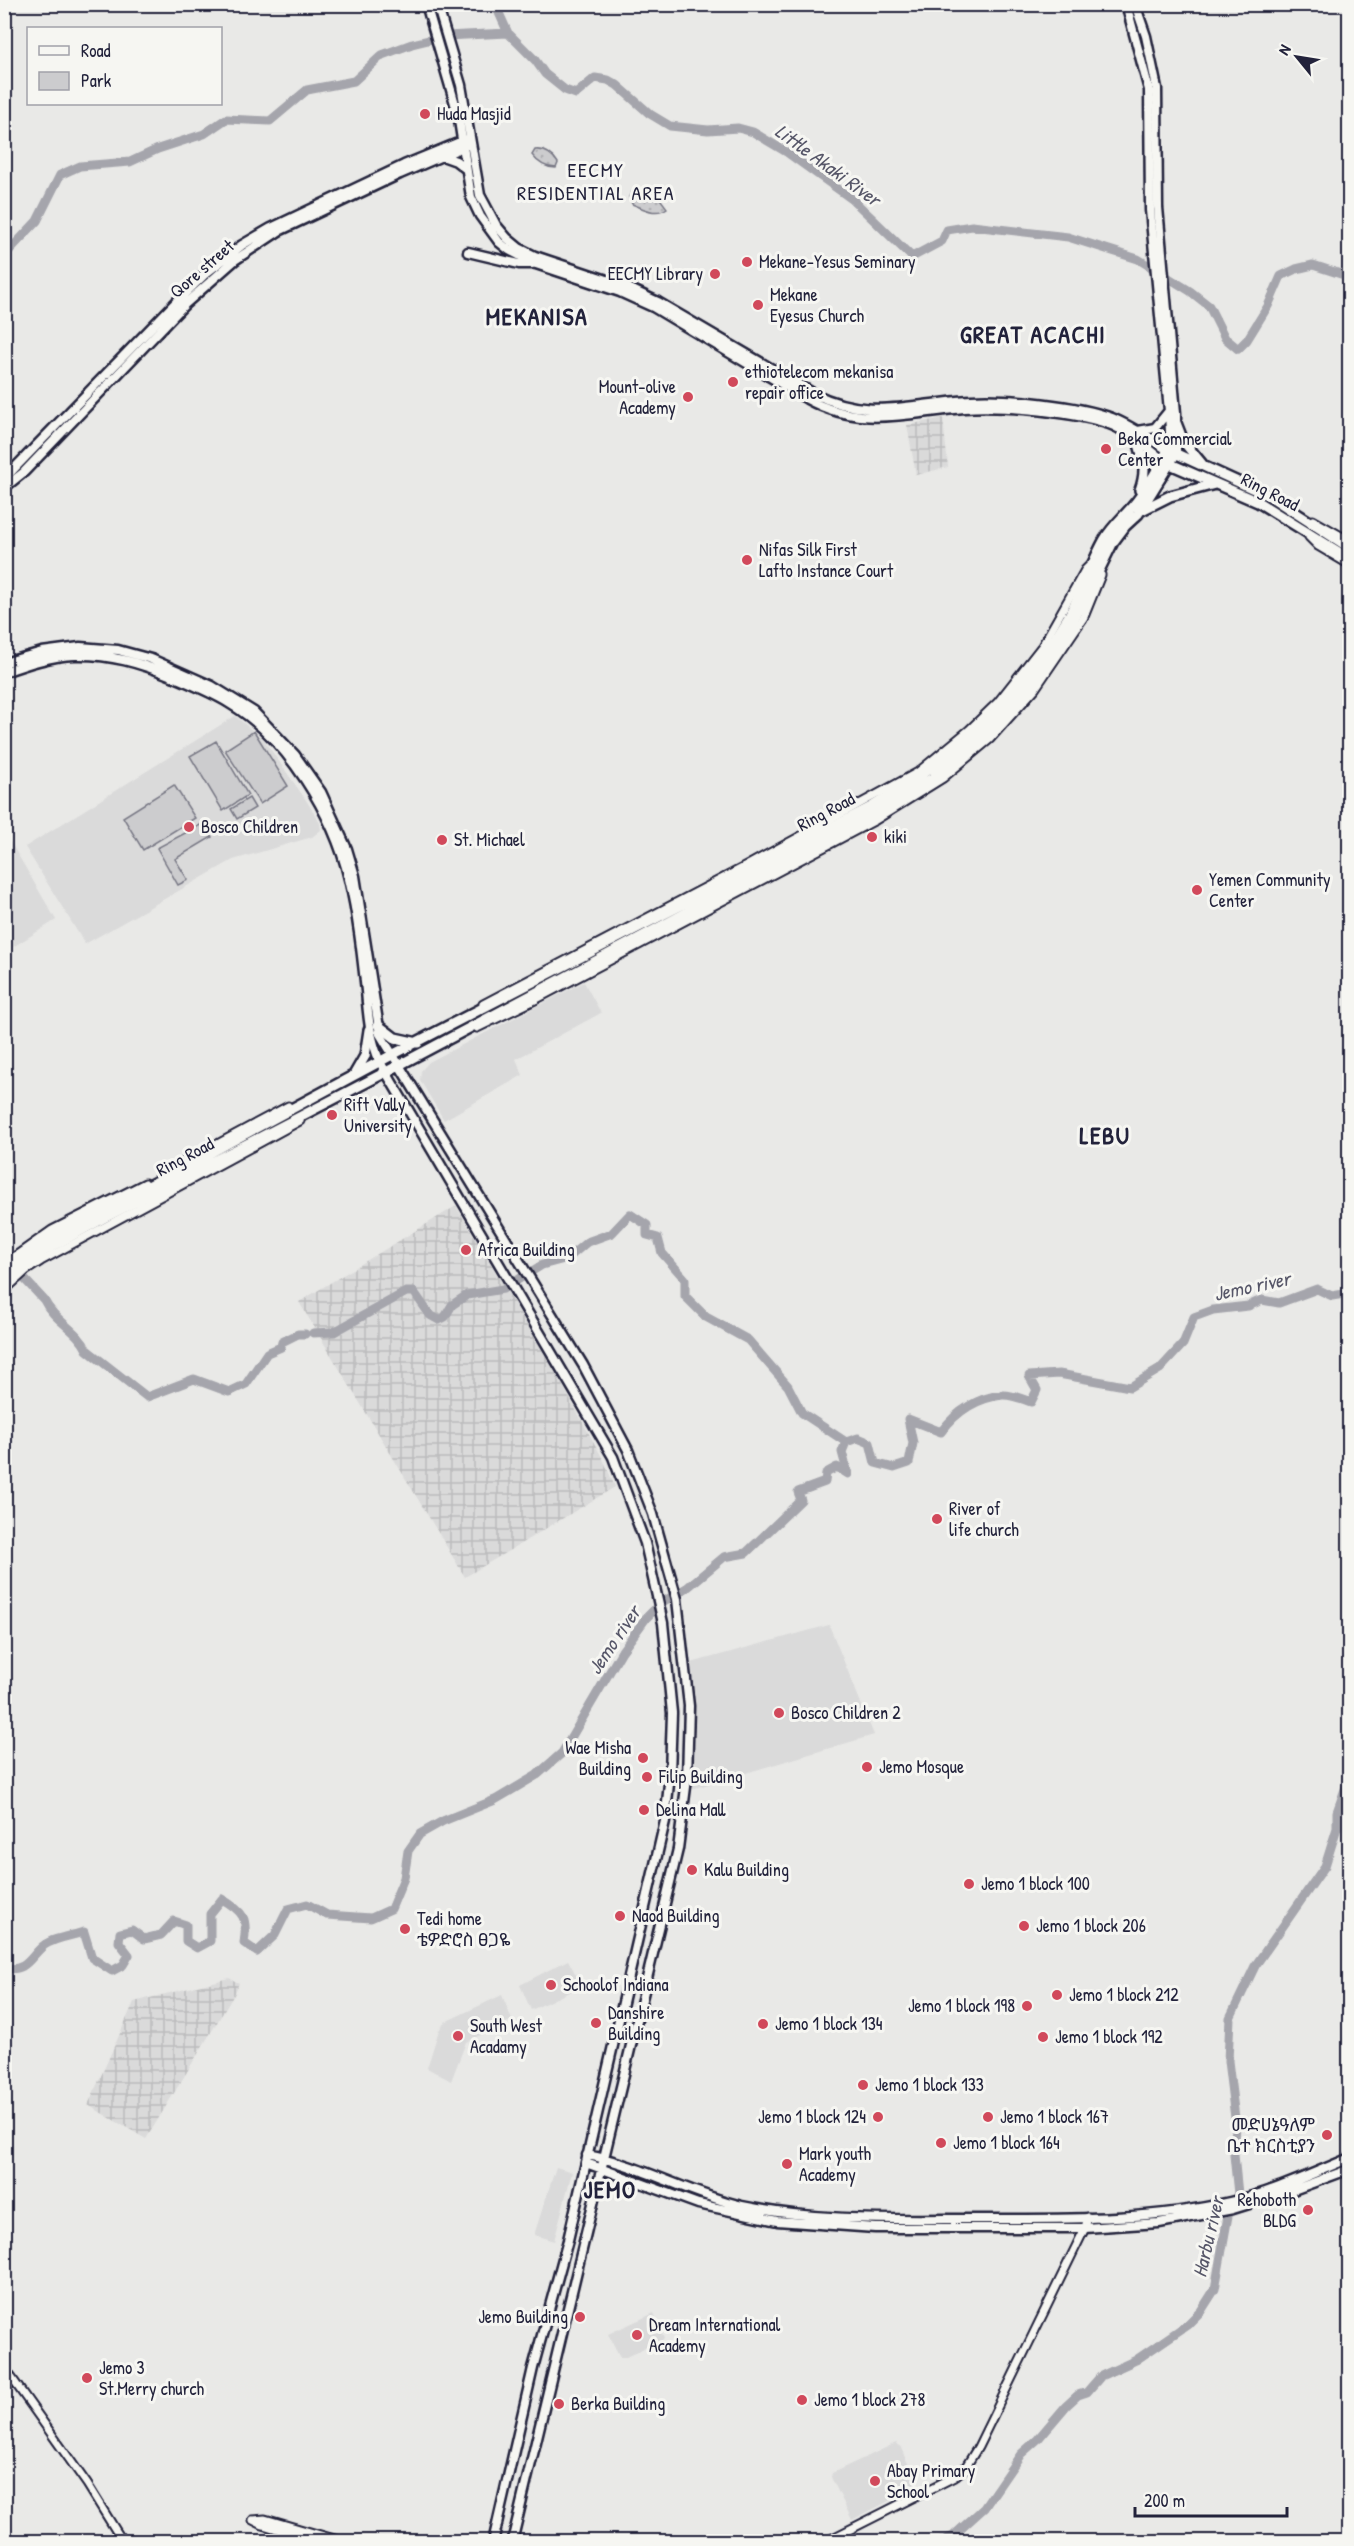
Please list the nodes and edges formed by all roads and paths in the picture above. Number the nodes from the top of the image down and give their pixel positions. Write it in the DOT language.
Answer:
graph roads {
  1 [pos="426,4"];
  2 [pos="437,4"];
  3 [pos="1126,4"];
  4 [pos="1135,4"];
  5 [pos="1153,89"];
  6 [pos="460,129"];
  7 [pos="466,143"];
  8 [pos="445,148"];
  9 [pos="439,157"];
  10 [pos="465,168"];
  11 [pos="468,252"];
  12 [pos="536,264"];
  13 [pos="1163,301"];
  14 [pos="1168,411"];
  15 [pos="1176,423"];
  16 [pos="1138,436"];
  17 [pos="1172,452"];
  18 [pos="1164,466"];
  19 [pos="1206,468"];
  20 [pos="4,479"];
  21 [pos="1215,484"];
  22 [pos="4,488"];
  23 [pos="1134,511"];
  24 [pos="1299,514"];
  25 [pos="1297,525"];
  26 [pos="1350,541"];
  27 [pos="1350,548"];
  28 [pos="1350,559"];
  29 [pos="1098,561"];
  30 [pos="1350,565"];
  31 [pos="4,663"];
  32 [pos="4,672"];
  33 [pos="344,851"];
  34 [pos="374,1027"];
  35 [pos="418,1043"];
  36 [pos="392,1055"];
  37 [pos="380,1062"];
  38 [pos="398,1065"];
  39 [pos="386,1072"];
  40 [pos="351,1079"];
  41 [pos="313,1103"];
  42 [pos="20,1263"];
  43 [pos="4,1264"];
  44 [pos="7,1280"];
  45 [pos="4,1291"];
  46 [pos="672,1713"];
  47 [pos="689,1713"];
  48 [pos="608,2138"];
  49 [pos="603,2158"];
  50 [pos="1350,2158"];
  51 [pos="586,2159"];
  52 [pos="620,2164"];
  53 [pos="1350,2169"];
  54 [pos="600,2170"];
  55 [pos="612,2174"];
  56 [pos="597,2188"];
  57 [pos="1230,2206"];
  58 [pos="1088,2217"];
  59 [pos="905,2223"];
  60 [pos="1085,2228"];
  61 [pos="4,2367"];
  62 [pos="123,2541"];
  63 [pos="318,2541"];
  64 [pos="345,2541"];
  65 [pos="493,2541"];
  66 [pos="512,2541"];
  67 [pos="825,2541"];
  1 -- 6 [label="main road"];
  2 -- 7 [label="main road"];
  3 -- 5 [label="main road"];
  4 -- 5 [label="main road"];
  5 -- 13 [label="main road"];
  6 -- 7 [label="main road"];
  6 -- 8 [label="main road"];
  7 -- 8 [label="main road, Qore street"];
  7 -- 9 [label="main road, Qore street"];
  7 -- 10 [label="main road"];
  7 -- 16 [label="main road"];
  8 -- 20 [label="main road, Qore street"];
  9 -- 10 [label="main road"];
  9 -- 22 [label="main road, Qore street"];
  10 -- 12 [label="main road"];
  11 -- 12 [label="main road"];
  12 -- 16 [label="main road"];
  13 -- 14 [label="main road"];
  13 -- 15 [label="main road"];
  14 -- 16 [label="main road"];
  14 -- 17 [label="main road"];
  15 -- 17 [label="main road"];
  15 -- 19 [label="highway"];
  16 -- 17 [label="main road"];
  16 -- 18 [label="main road"];
  16 -- 23 [label="highway"];
  17 -- 18 [label="highway"];
  17 -- 19 [label="highway, Ring Road"];
  18 -- 21 [label="highway, Ring Road"];
  18 -- 23 [label="highway, Ring Road"];
  19 -- 24 [label="highway, Ring Road"];
  21 -- 23 [label="highway"];
  21 -- 25 [label="highway, Ring Road"];
  23 -- 29 [label="highway, Ring Road"];
  24 -- 26 [label="street"];
  24 -- 27 [label="highway, Ring Road"];
  25 -- 28 [label="highway, Ring Road"];
  25 -- 30 [label="street"];
  29 -- 35 [label="highway, Ring Road"];
  29 -- 38 [label="highway, Ring Road"];
  31 -- 33 [label="main road"];
  32 -- 33 [label="main road"];
  33 -- 34 [label="main road"];
  34 -- 35 [label="highway"];
  34 -- 36 [label="main road"];
  34 -- 37 [label="main road"];
  34 -- 40 [label="highway"];
  35 -- 36 [label="highway, Ring Road"];
  36 -- 37 [label="highway, Ring Road"];
  36 -- 38 [label="main road"];
  37 -- 39 [label="main road"];
  37 -- 40 [label="highway, Ring Road"];
  38 -- 39 [label="highway, Ring Road"];
  38 -- 47 [label="main road"];
  39 -- 41 [label="highway, Ring Road"];
  39 -- 46 [label="main road"];
  40 -- 41 [label="highway, Ring Road"];
  41 -- 42 [label="highway, Ring Road"];
  41 -- 42 [label="street"];
  42 -- 43 [label="street"];
  42 -- 44 [label="highway, Ring Road"];
  44 -- 45 [label="street"];
  46 -- 47 [label="main road"];
  46 -- 51 [label="main road"];
  47 -- 48 [label="main road"];
  48 -- 49 [label="main road"];
  48 -- 52 [label="main road"];
  49 -- 51 [label="main road"];
  49 -- 52 [label="main road"];
  49 -- 54 [label="main road"];
  50 -- 57 [label="main road"];
  51 -- 54 [label="main road"];
  51 -- 65 [label="main road"];
  52 -- 59 [label="main road"];
  53 -- 57 [label="main road"];
  54 -- 55 [label="main road"];
  54 -- 56 [label="main road"];
  55 -- 56 [label="main road"];
  55 -- 59 [label="main road"];
  56 -- 66 [label="main road"];
  57 -- 58 [label="main road"];
  57 -- 60 [label="main road"];
  58 -- 59 [label="main road"];
  58 -- 60 [label="street"];
  59 -- 60 [label="main road"];
  60 -- 67 [label="street"];
  61 -- 62 [label="street"];
  63 -- 64 [label="street"];
}
